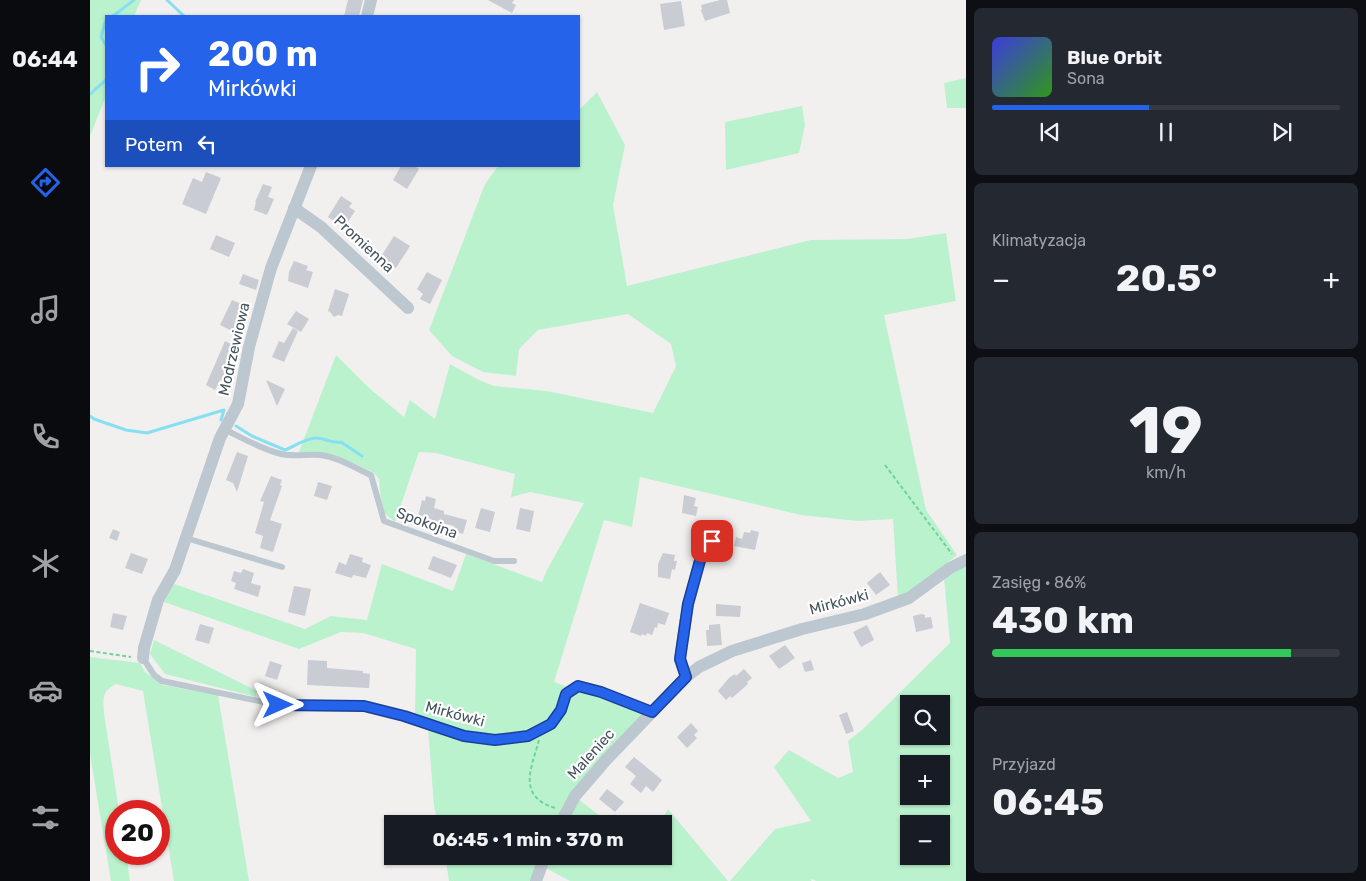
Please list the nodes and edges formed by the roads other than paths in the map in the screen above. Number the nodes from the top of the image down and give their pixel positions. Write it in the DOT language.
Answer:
graph roads {
  1 [pos="371,0"];
  2 [pos="367,15"];
  3 [pos="310,167"];
  4 [pos="294,208"];
  5 [pos="408,308"];
  6 [pos="224,428"];
  7 [pos="186,538"];
  8 [pos="712,541"];
  9 [pos="514,561"];
  10 [pos="962,562"];
  11 [pos="282,567"];
  12 [pos="143,658"];
  13 [pos="686,677"];
  14 [pos="652,712"];
  15 [pos="565,815"];
  16 [pos="542,865"];
  17 [pos="536,881"];
  1 -- 2 [label="street"];
  3 -- 4 [label="street, Modrzewiowa"];
  4 -- 5 [label="street, Promienna"];
  4 -- 6 [label="street, Modrzewiowa"];
  6 -- 7 [label="street, Modrzewiowa"];
  6 -- 9 [label="lane, Spokojna"];
  7 -- 11 [label="lane"];
  7 -- 12 [label="street, Modrzewiowa"];
  8 -- 13 [label="street"];
  10 -- 13 [label="street, Mirkówki"];
  12 -- 14 [label="lane, Mirkówki"];
  13 -- 14 [label="street, Mirkówki"];
  14 -- 15 [label="street, Maleniec"];
  16 -- 17 [label="street"];
}
